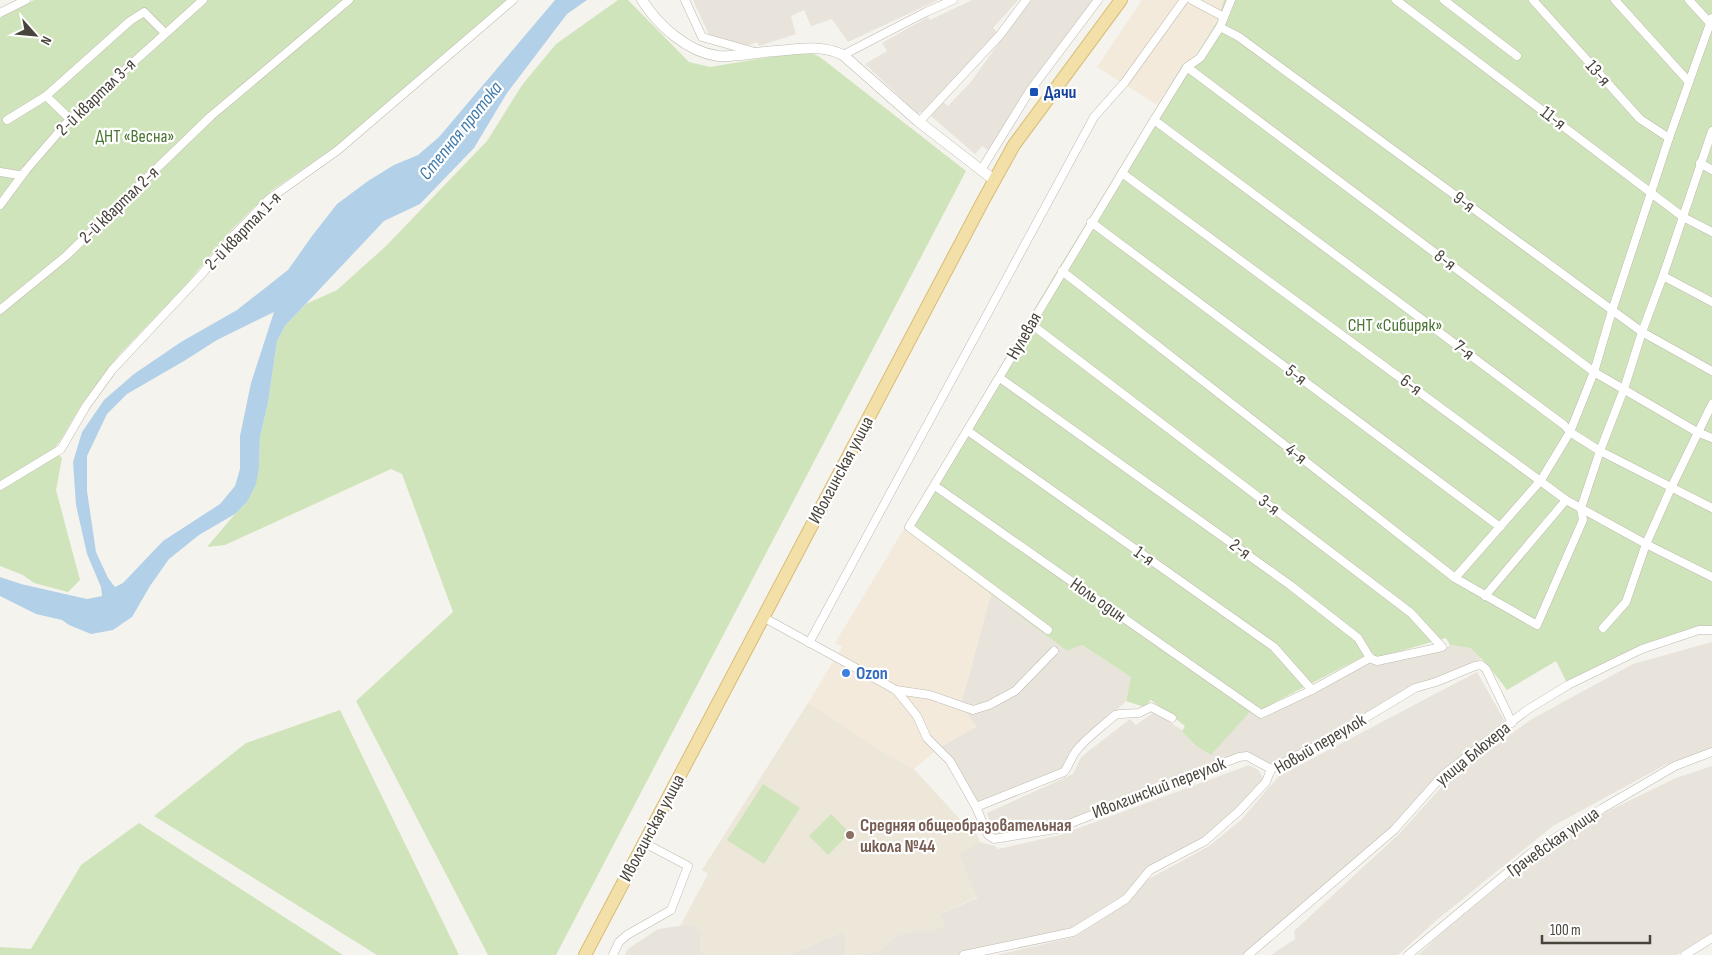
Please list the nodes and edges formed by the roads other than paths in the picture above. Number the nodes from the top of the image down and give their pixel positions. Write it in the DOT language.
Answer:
graph roads {
  1 [pos="26,0"];
  2 [pos="203,0"];
  3 [pos="349,0"];
  4 [pos="513,0"];
  5 [pos="642,0"];
  6 [pos="686,0"];
  7 [pos="954,0"];
  8 [pos="1026,0"];
  9 [pos="1098,0"];
  10 [pos="1121,0"];
  11 [pos="1130,0"];
  12 [pos="1184,0"];
  13 [pos="1192,0"];
  14 [pos="1231,0"];
  15 [pos="1396,0"];
  16 [pos="1444,0"];
  17 [pos="1533,0"];
  18 [pos="1616,0"];
  19 [pos="1689,0"];
  20 [pos="0,14"];
  21 [pos="1224,17"];
  22 [pos="1711,21"];
  23 [pos="1220,27"];
  24 [pos="164,32"];
  25 [pos="757,53"];
  26 [pos="843,55"];
  27 [pos="1517,56"];
  28 [pos="1187,68"];
  29 [pos="1689,82"];
  30 [pos="46,96"];
  31 [pos="70,119"];
  32 [pos="7,120"];
  33 [pos="1154,120"];
  34 [pos="919,122"];
  35 [pos="1712,132"];
  36 [pos="1669,138"];
  37 [pos="1700,163"];
  38 [pos="981,170"];
  39 [pos="1712,170"];
  40 [pos="0,172"];
  41 [pos="1122,172"];
  42 [pos="19,175"];
  43 [pos="994,180"];
  44 [pos="1652,194"];
  45 [pos="0,205"];
  46 [pos="1683,217"];
  47 [pos="1092,222"];
  48 [pos="1712,232"];
  49 [pos="1062,271"];
  50 [pos="1663,276"];
  51 [pos="1712,302"];
  52 [pos="0,310"];
  53 [pos="1612,311"];
  54 [pos="1031,324"];
  55 [pos="1642,332"];
  56 [pos="1712,371"];
  57 [pos="1594,372"];
  58 [pos="1000,378"];
  59 [pos="1624,389"];
  60 [pos="1712,404"];
  61 [pos="968,431"];
  62 [pos="1570,432"];
  63 [pos="1697,432"];
  64 [pos="1712,438"];
  65 [pos="1600,451"];
  66 [pos="1541,480"];
  67 [pos="0,486"];
  68 [pos="935,486"];
  69 [pos="1671,488"];
  70 [pos="1566,500"];
  71 [pos="1581,508"];
  72 [pos="1712,508"];
  73 [pos="1500,527"];
  74 [pos="1646,544"];
  75 [pos="1712,577"];
  76 [pos="1455,578"];
  77 [pos="1485,596"];
  78 [pos="770,621"];
  79 [pos="1603,628"];
  80 [pos="1048,630"];
  81 [pos="1712,630"];
  82 [pos="809,643"];
  83 [pos="1054,650"];
  84 [pos="1370,658"];
  85 [pos="896,690"];
  86 [pos="1312,690"];
  87 [pos="1172,718"];
  88 [pos="1512,723"];
  89 [pos="1712,752"];
  90 [pos="1271,769"];
  91 [pos="976,807"];
  92 [pos="652,847"];
  93 [pos="1712,938"];
  94 [pos="585,955"];
  95 [pos="595,955"];
  96 [pos="613,955"];
  97 [pos="964,955"];
  98 [pos="1248,955"];
  99 [pos="1408,955"];
  100 [pos="1685,955"];
  1 -- 20 [label="street"];
  2 -- 31 [label="street, 2-й квартал 3-я"];
  3 -- 52 [label="street, 2-й квартал 2-я"];
  4 -- 67 [label="street, 2-й квартал 1-я"];
  5 -- 25 [label="street"];
  6 -- 25 [label="street"];
  7 -- 26 [label="street"];
  8 -- 34 [label="street"];
  9 -- 38 [label="street"];
  10 -- 43 [label="main road, Иволгинская улица"];
  11 -- 78 [label="main road, Иволгинская улица"];
  12 -- 82 [label="street"];
  13 -- 21 [label="street"];
  14 -- 21 [label="street, Нулевая"];
  15 -- 44 [label="street, 11-я"];
  16 -- 27 [label="street"];
  17 -- 36 [label="street, 13-я"];
  18 -- 29 [label="street"];
  19 -- 22 [label="street"];
  21 -- 23 [label="street, Нулевая"];
  22 -- 29 [label="street"];
  23 -- 28 [label="street, Нулевая"];
  23 -- 53 [label="street, 9-я"];
  24 -- 30 [label="street, 2-й квартал 3-я"];
  25 -- 26 [label="street"];
  26 -- 34 [label="street"];
  28 -- 33 [label="street, Нулевая"];
  28 -- 57 [label="street, 8-я"];
  29 -- 36 [label="street"];
  30 -- 31 [label="street"];
  30 -- 32 [label="street, 2-й квартал 3-я"];
  31 -- 45 [label="street, 2-й квартал 3-я"];
  33 -- 41 [label="street, Нулевая"];
  33 -- 62 [label="street, 7-я"];
  34 -- 38 [label="street"];
  35 -- 37 [label="street"];
  36 -- 44 [label="street"];
  37 -- 39 [label="street"];
  37 -- 46 [label="street"];
  38 -- 43 [label="street"];
  40 -- 42 [label="street"];
  41 -- 47 [label="street, Нулевая"];
  41 -- 66 [label="street, 6-я"];
  43 -- 94 [label="main road, Иволгинская улица"];
  44 -- 46 [label="street, 11-я"];
  44 -- 53 [label="street"];
  46 -- 48 [label="street, 11-я"];
  46 -- 50 [label="street"];
  47 -- 49 [label="street, Нулевая"];
  47 -- 73 [label="street, 5-я"];
  49 -- 54 [label="street, Нулевая"];
  49 -- 76 [label="street, 4-я"];
  50 -- 51 [label="street"];
  50 -- 55 [label="street"];
  53 -- 55 [label="street, 9-я"];
  53 -- 57 [label="street"];
  54 -- 58 [label="street, Нулевая"];
  54 -- 84 [label="street, 3-я"];
  55 -- 56 [label="street, 9-я"];
  55 -- 59 [label="street"];
  57 -- 59 [label="street, 8-я"];
  57 -- 62 [label="street"];
  58 -- 61 [label="street, Нулевая"];
  58 -- 84 [label="street, 2-я"];
  59 -- 63 [label="street, 8-я"];
  59 -- 65 [label="street"];
  60 -- 63 [label="street"];
  61 -- 68 [label="street, Нулевая"];
  61 -- 86 [label="street, 1-я"];
  62 -- 65 [label="street, 7-я"];
  62 -- 66 [label="street"];
  63 -- 64 [label="street, 8-я"];
  63 -- 69 [label="street"];
  65 -- 69 [label="street, 7-я"];
  65 -- 71 [label="street"];
  66 -- 70 [label="street, 6-я"];
  66 -- 73 [label="street"];
  68 -- 80 [label="street, Нулевая"];
  68 -- 86 [label="street, Ноль один"];
  69 -- 72 [label="street, 7-я"];
  69 -- 74 [label="street"];
  70 -- 71 [label="street, 6-я"];
  70 -- 77 [label="street"];
  71 -- 74 [label="street, 6-я"];
  71 -- 77 [label="street, 4-я"];
  73 -- 76 [label="street"];
  74 -- 75 [label="street, 6-я"];
  74 -- 79 [label="street"];
  76 -- 77 [label="street, 4-я"];
  78 -- 82 [label="street, Иволгинский переулок"];
  78 -- 92 [label="main road, Иволгинская улица"];
  81 -- 88 [label="street, улица Блюхера"];
  82 -- 85 [label="street, Иволгинский переулок"];
  83 -- 85 [label="street, Иволгинский переулок"];
  84 -- 86 [label="street"];
  85 -- 91 [label="street, Иволгинский переулок"];
  87 -- 91 [label="street"];
  88 -- 90 [label="street, Новый переулок"];
  88 -- 98 [label="street, улица Блюхера"];
  89 -- 99 [label="street, Грачевская улица"];
  90 -- 91 [label="street, Иволгинский переулок"];
  90 -- 97 [label="street, Новый переулок"];
  92 -- 95 [label="main road, Иволгинская улица"];
  92 -- 96 [label="street"];
  93 -- 100 [label="street"];
}
